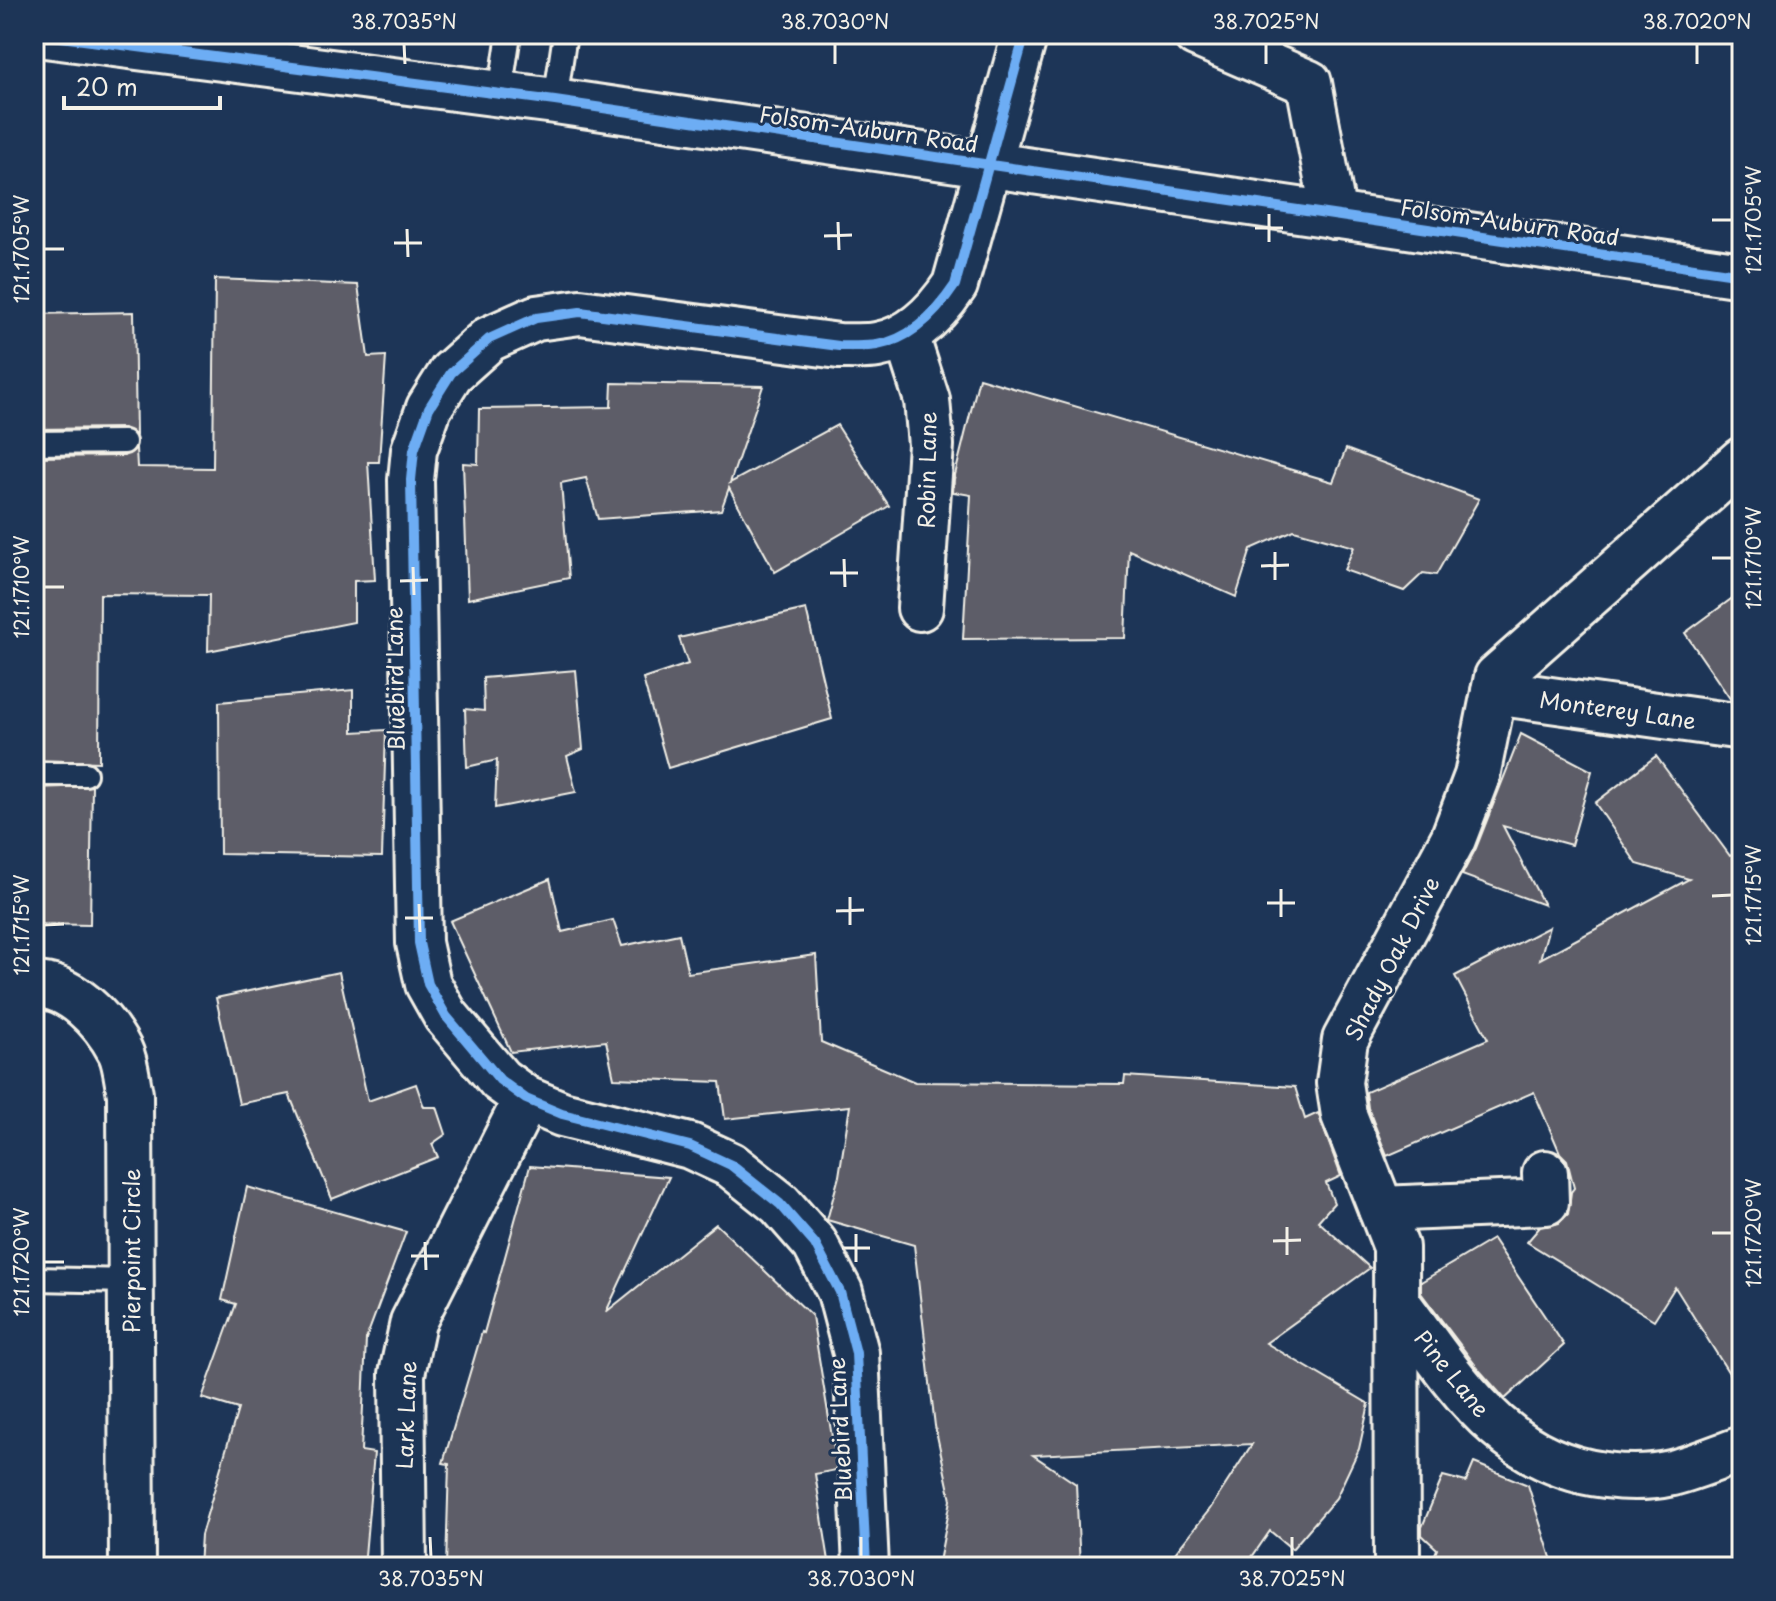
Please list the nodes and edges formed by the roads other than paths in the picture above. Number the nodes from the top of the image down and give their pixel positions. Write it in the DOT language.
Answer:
graph roads {
  1 [pos="37,34"];
  2 [pos="509,34"];
  3 [pos="565,34"];
  4 [pos="1025,34"];
  5 [pos="1196,34"];
  6 [pos="500,94"];
  7 [pos="555,101"];
  8 [pos="990,165"];
  9 [pos="1334,216"];
  10 [pos="1742,275"];
  11 [pos="906,335"];
  12 [pos="124,442"];
  13 [pos="34,443"];
  14 [pos="1742,460"];
  15 [pos="920,608"];
  16 [pos="1494,692"];
  17 [pos="1742,727"];
  18 [pos="34,774"];
  19 [pos="85,774"];
  20 [pos="34,985"];
  21 [pos="526,1099"];
  22 [pos="1545,1173"];
  23 [pos="1381,1209"];
  24 [pos="34,1279"];
  25 [pos="130,1281"];
  26 [pos="1396,1301"];
  27 [pos="1742,1449"];
  28 [pos="132,1567"];
  29 [pos="404,1567"];
  30 [pos="866,1567"];
  31 [pos="1397,1567"];
  1 -- 6 [label="street, Folsom-Auburn Road"];
  2 -- 6 [label="lane"];
  3 -- 7 [label="lane"];
  4 -- 8 [label="street, Bluebird Lane"];
  5 -- 9 [label="street"];
  6 -- 7 [label="street, Folsom-Auburn Road"];
  7 -- 8 [label="street, Folsom-Auburn Road"];
  8 -- 9 [label="street, Folsom-Auburn Road"];
  8 -- 11 [label="street, Bluebird Lane"];
  9 -- 10 [label="street, Folsom-Auburn Road"];
  11 -- 15 [label="street, Robin Lane"];
  11 -- 21 [label="street, Bluebird Lane"];
  12 -- 13 [label="lane"];
  14 -- 16 [label="street, Shady Oak Drive"];
  16 -- 17 [label="street, Monterey Lane"];
  16 -- 23 [label="street, Shady Oak Drive"];
  18 -- 19 [label="lane"];
  20 -- 25 [label="street, Pierpoint Circle"];
  21 -- 29 [label="street, Lark Lane"];
  21 -- 30 [label="street, Bluebird Lane"];
  22 -- 23 [label="street"];
  23 -- 26 [label="street, Shady Oak Drive"];
  24 -- 25 [label="lane"];
  25 -- 28 [label="street, Pierpoint Circle"];
  26 -- 27 [label="street, Pine Lane"];
  26 -- 31 [label="street, Shady Oak Drive"];
}
